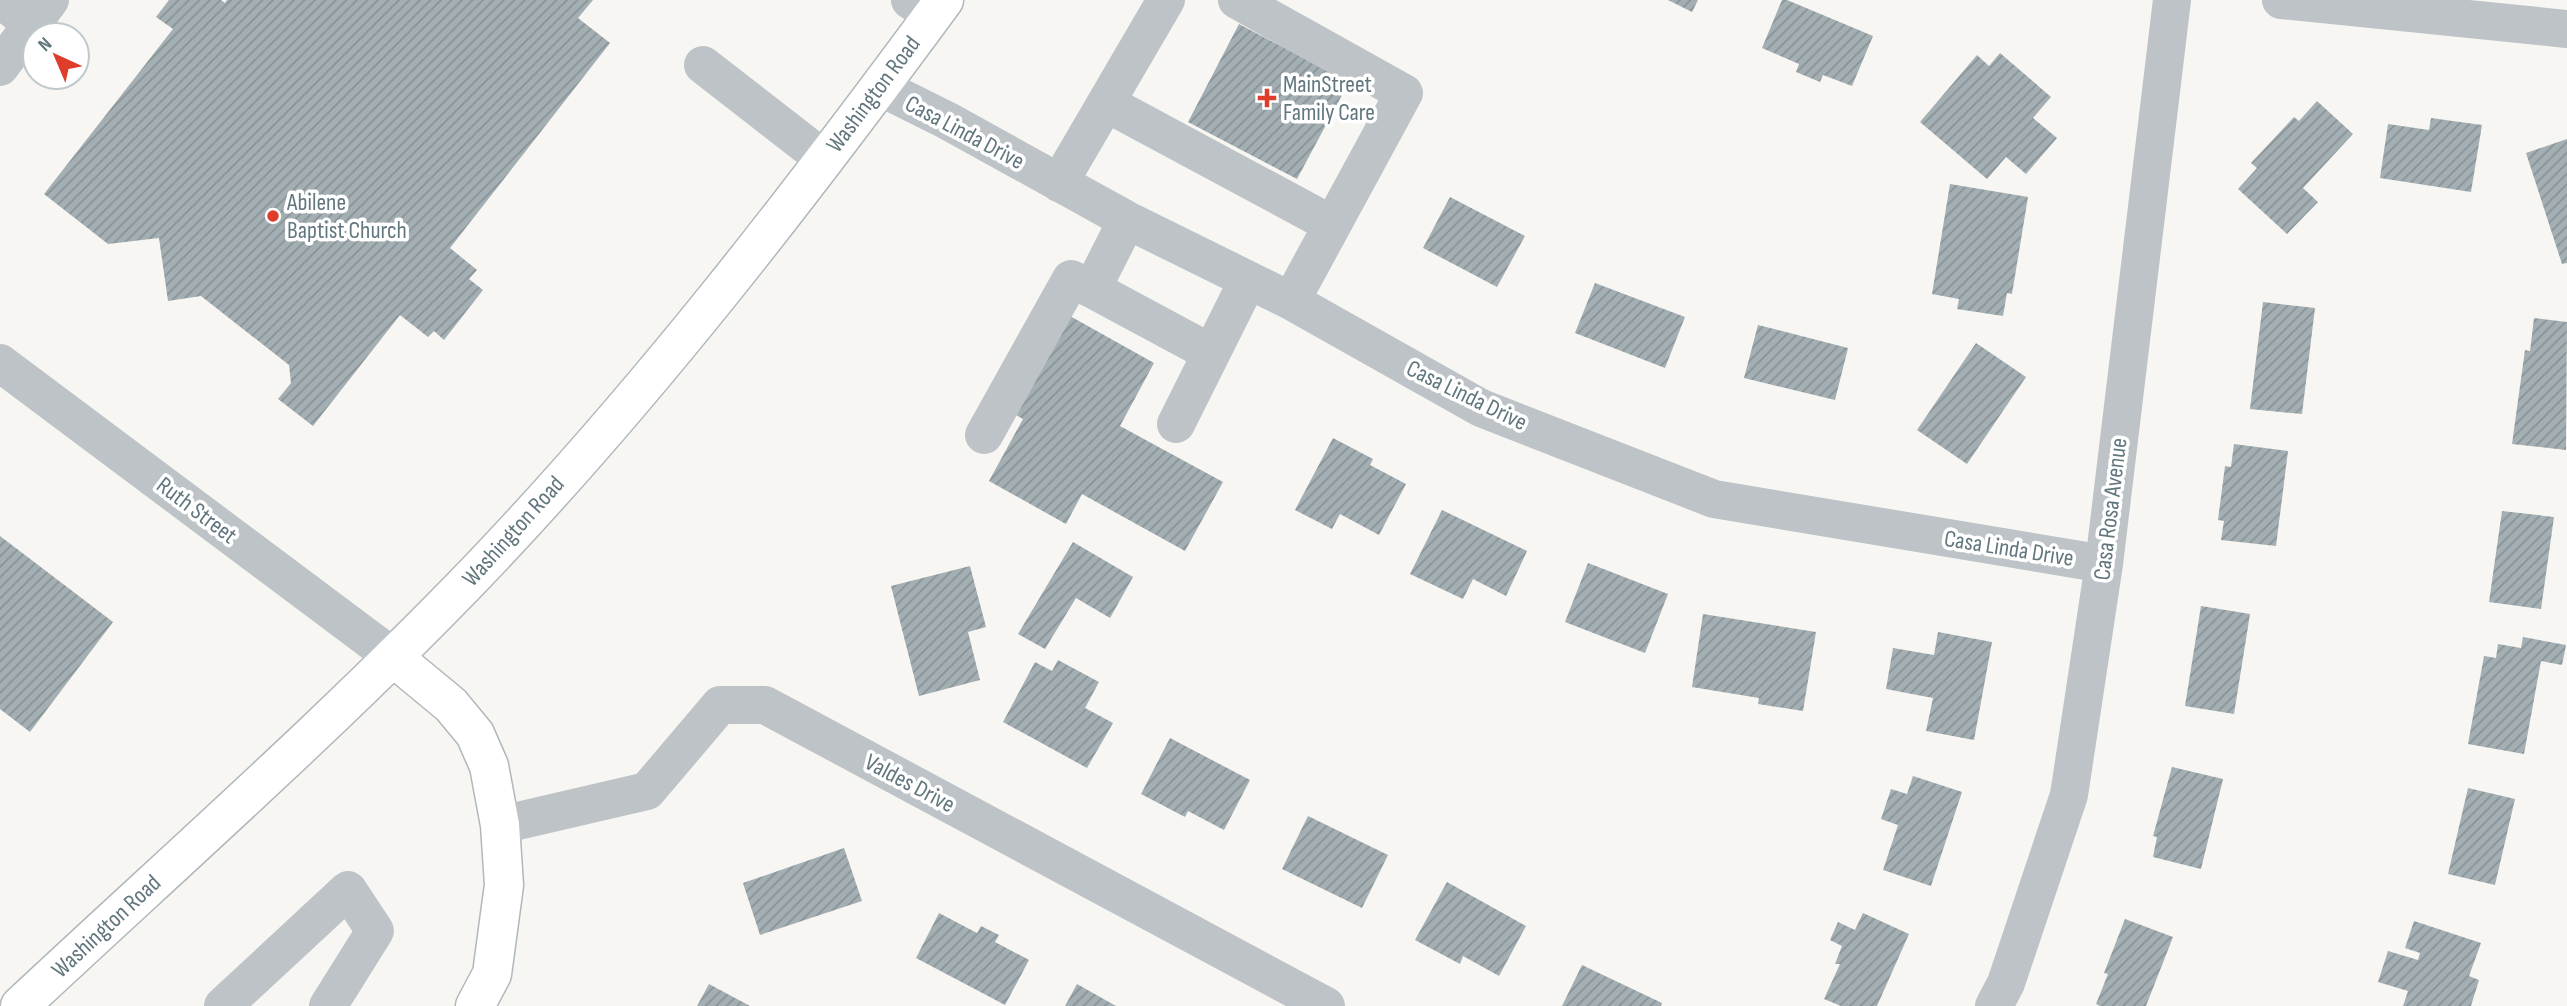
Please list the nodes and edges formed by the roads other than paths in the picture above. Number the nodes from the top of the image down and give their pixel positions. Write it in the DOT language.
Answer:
graph roads {
  1 [pos="1,0"];
  2 [pos="1166,0"];
  3 [pos="1237,0"];
  4 [pos="2172,0"];
  5 [pos="2281,0"];
  6 [pos="929,5"];
  7 [pos="41,12"];
  8 [pos="2567,29"];
  9 [pos="703,65"];
  10 [pos="0,67"];
  11 [pos="880,87"];
  12 [pos="1106,103"];
  13 [pos="824,159"];
  14 [pos="1059,183"];
  15 [pos="1127,220"];
  16 [pos="1331,224"];
  17 [pos="1248,280"];
  18 [pos="1092,289"];
  19 [pos="1291,301"];
  20 [pos="1211,353"];
  21 [pos="0,363"];
  22 [pos="1176,424"];
  23 [pos="984,435"];
  24 [pos="2104,564"];
  25 [pos="393,657"];
  26 [pos="500,825"];
  27 [pos="20,1006"];
  28 [pos="223,1006"];
  29 [pos="328,1006"];
  30 [pos="475,1006"];
  31 [pos="1326,1006"];
  32 [pos="1994,1006"];
  1 -- 7 [label="street"];
  2 -- 12 [label="street"];
  3 -- 16 [label="street"];
  4 -- 24 [label="street, Casa Rosa Avenue"];
  5 -- 8 [label="street"];
  6 -- 11 [label="main road, Washington Road"];
  7 -- 10 [label="street"];
  9 -- 13 [label="street"];
  11 -- 13 [label="main road, Washington Road"];
  11 -- 14 [label="street, Casa Linda Drive"];
  12 -- 14 [label="street"];
  12 -- 16 [label="street"];
  13 -- 25 [label="main road, Washington Road"];
  14 -- 15 [label="street, Casa Linda Drive"];
  15 -- 17 [label="street, Casa Linda Drive"];
  15 -- 18 [label="street"];
  16 -- 19 [label="street"];
  17 -- 19 [label="street, Casa Linda Drive"];
  17 -- 20 [label="street"];
  18 -- 20 [label="street"];
  18 -- 23 [label="street"];
  19 -- 24 [label="street, Casa Linda Drive"];
  20 -- 22 [label="street"];
  21 -- 25 [label="street, Ruth Street"];
  24 -- 32 [label="street, Casa Rosa Avenue"];
  25 -- 26 [label="main road"];
  25 -- 27 [label="main road, Washington Road"];
  26 -- 30 [label="main road"];
  26 -- 31 [label="street, Valdes Drive"];
  28 -- 29 [label="street"];
}
